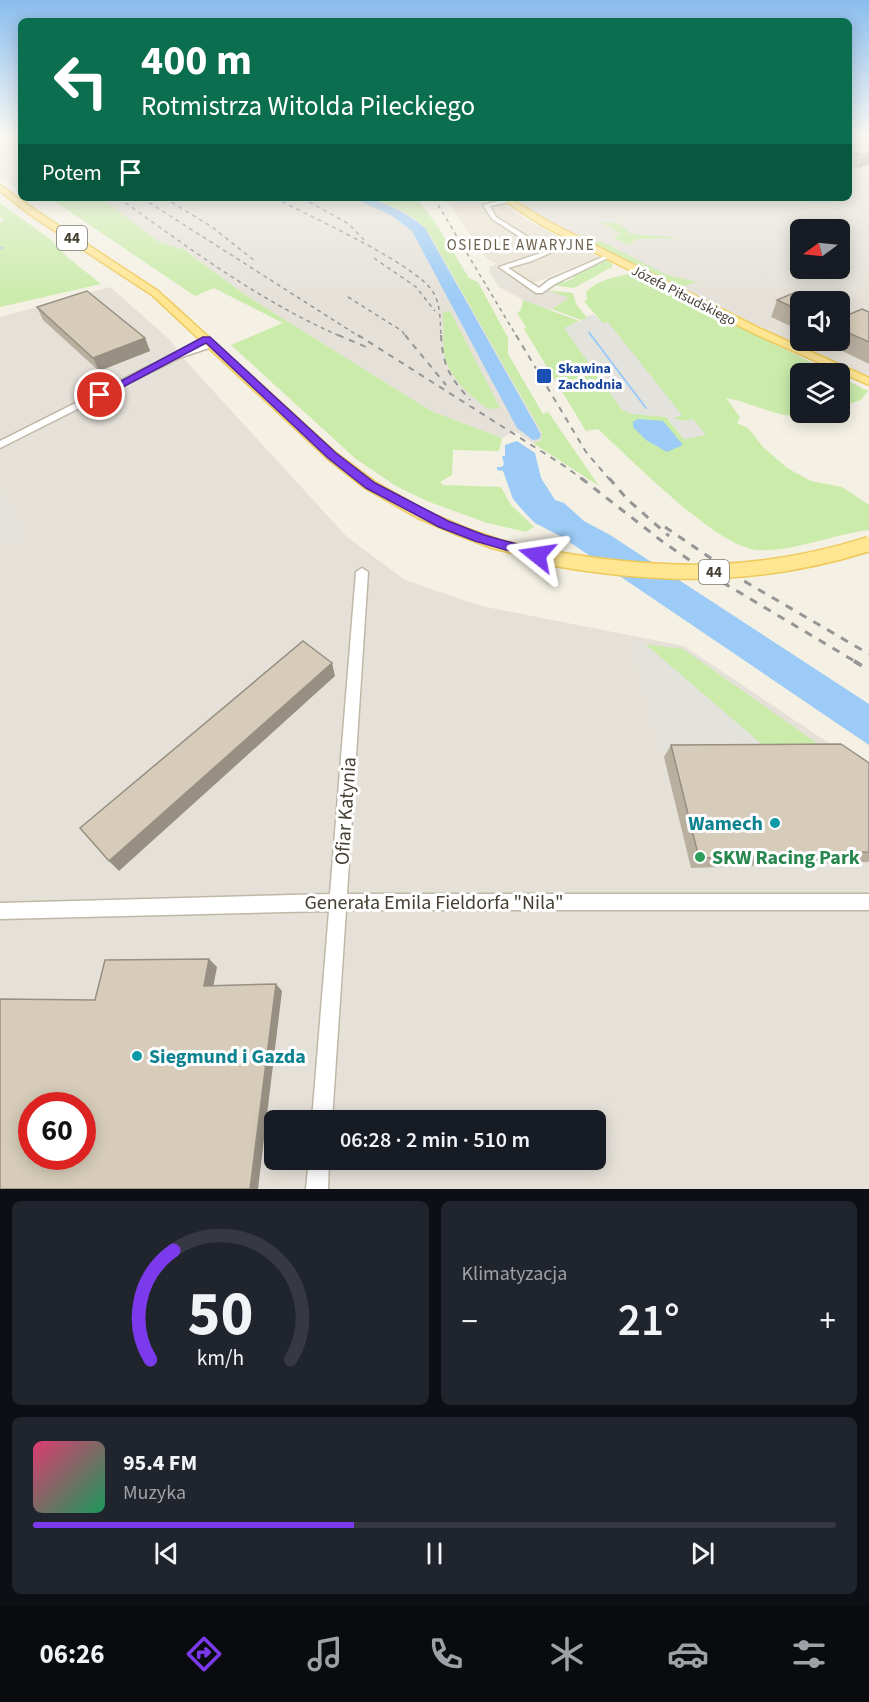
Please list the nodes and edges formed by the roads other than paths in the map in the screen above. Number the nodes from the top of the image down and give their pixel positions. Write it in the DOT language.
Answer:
graph roads {
  1 [pos="3,189"];
  2 [pos="18,201"];
  3 [pos="18,201"];
  4 [pos="499,201"];
  5 [pos="509,201"];
  6 [pos="609,256"];
  7 [pos="530,260"];
  8 [pos="513,274"];
  9 [pos="209,342"];
  10 [pos="869,382"];
  11 [pos="0,446"];
  12 [pos="869,544"];
  13 [pos="362,572"];
  14 [pos="339,902"];
  15 [pos="869,902"];
  16 [pos="0,911"];
  17 [pos="323,1110"];
  18 [pos="318,1170"];
  19 [pos="316,1189"];
  1 -- 3 [label="main road, 44"];
  2 -- 9 [label="main road, 44"];
  4 -- 7 [label="street"];
  5 -- 6 [label="main road, Józefa Piłsudskiego"];
  6 -- 8 [label="street"];
  6 -- 10 [label="main road, Józefa Piłsudskiego"];
  7 -- 8 [label="street"];
  7 -- 8 [label="street"];
  9 -- 11 [label="street"];
  9 -- 12 [label="main road, 44, bridge"];
  13 -- 14 [label="street, Ofiar Katynia"];
  14 -- 15 [label="street, Generała Emila Fieldorfa \"Nila\""];
  14 -- 16 [label="street, Generała Emila Fieldorfa \"Nila\""];
  14 -- 17 [label="street, Ofiar Katynia"];
  18 -- 19 [label="street"];
}
